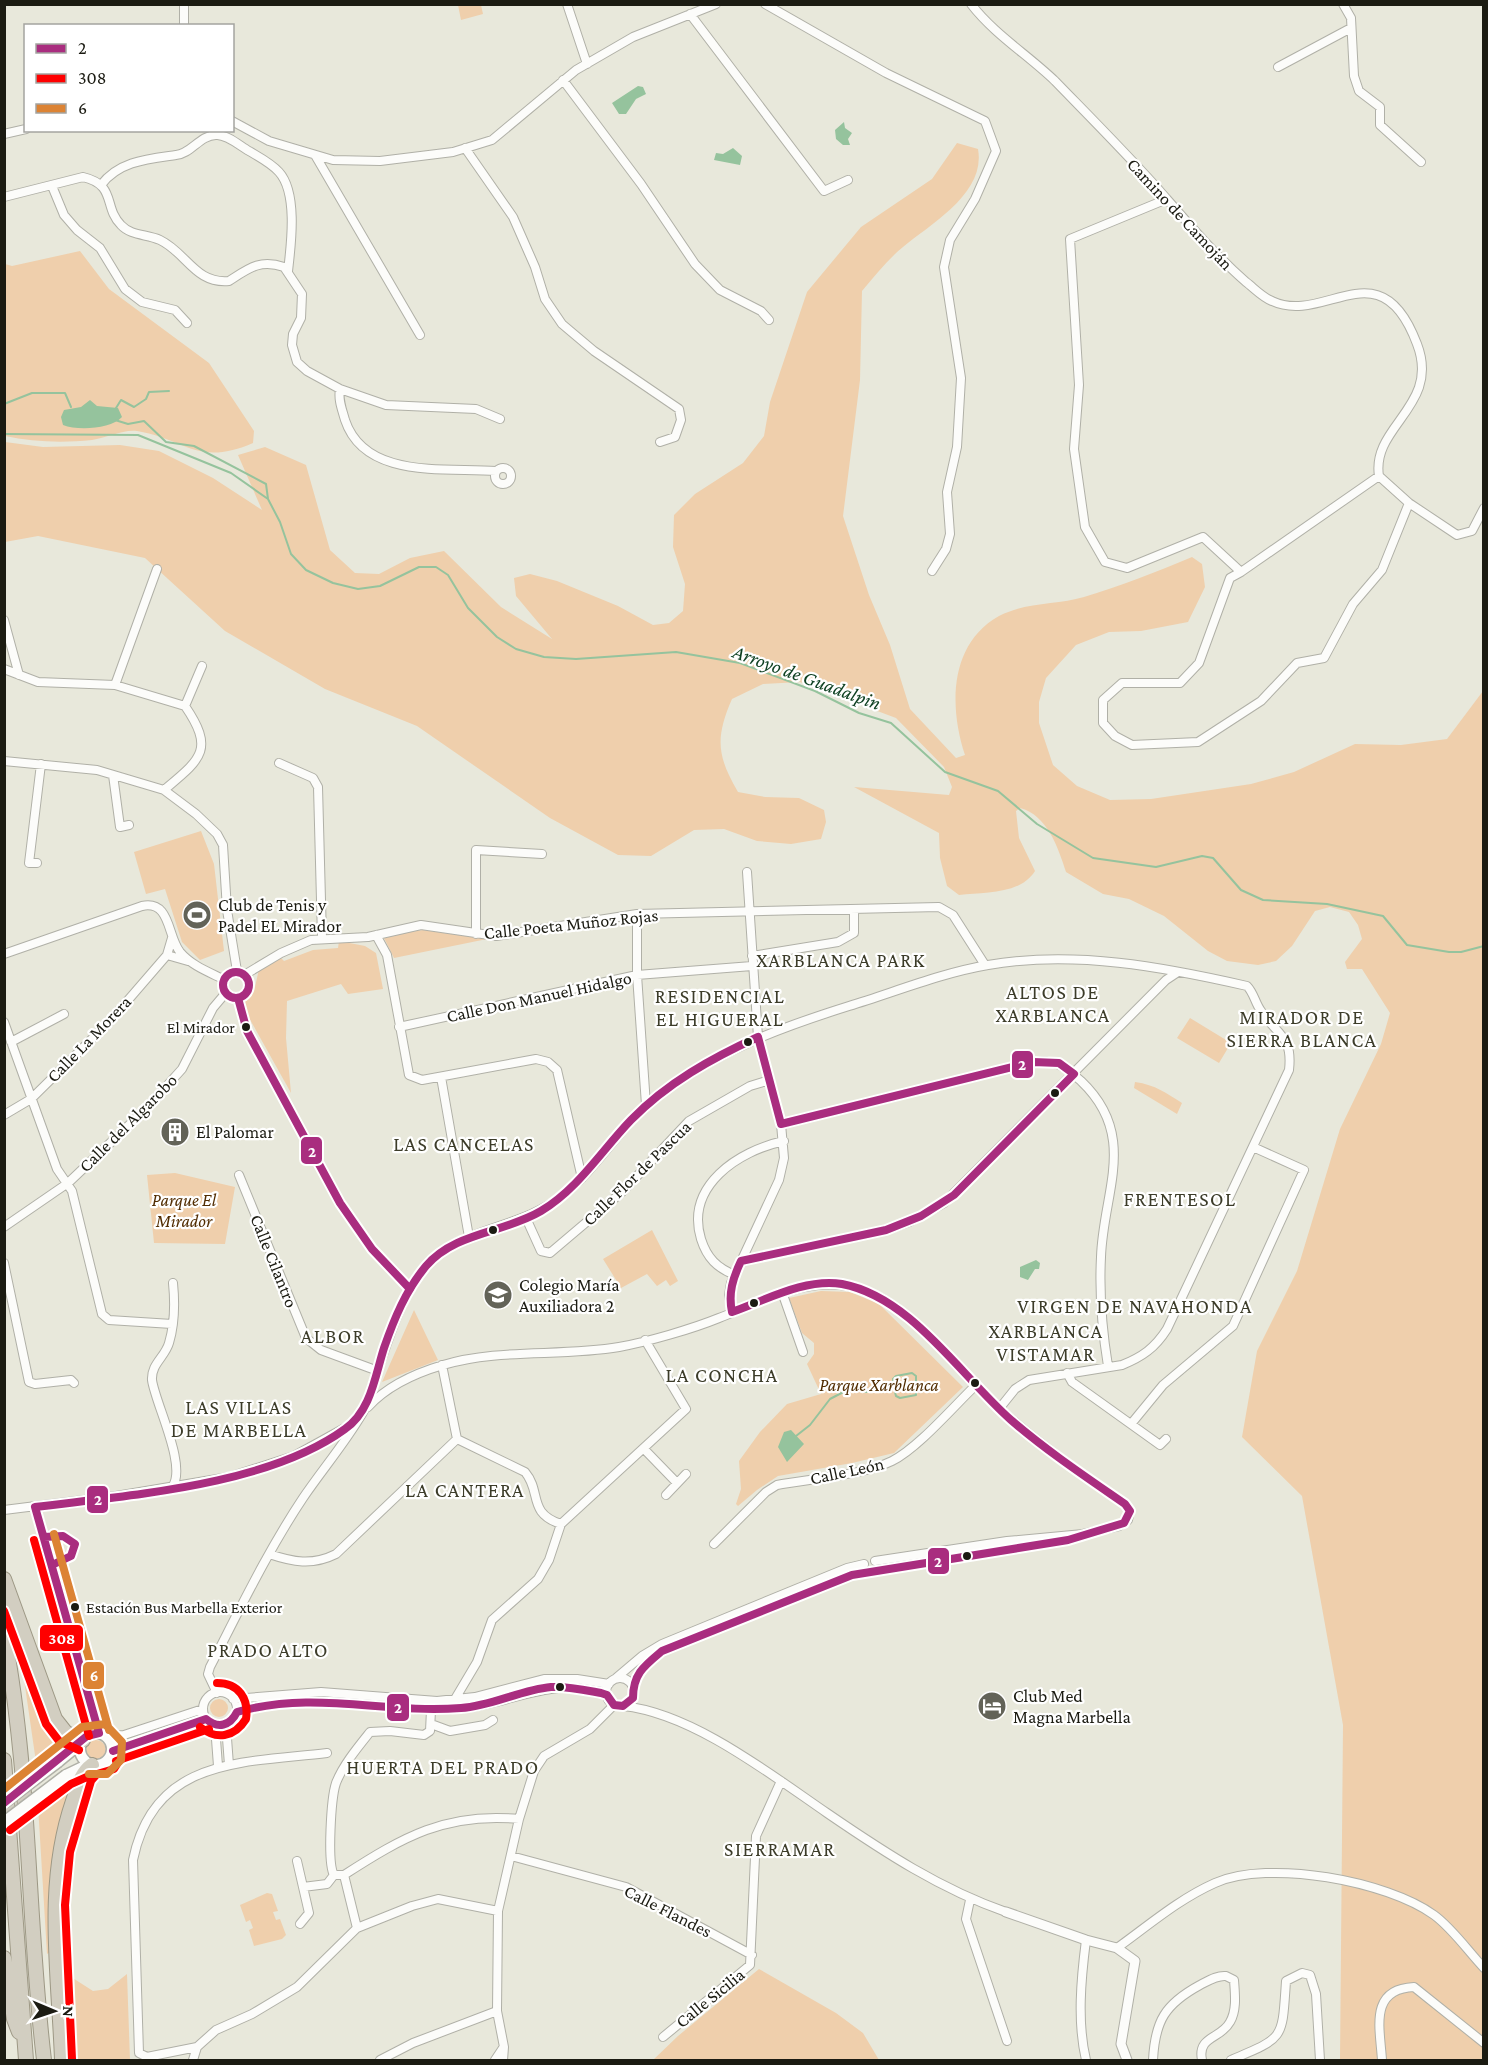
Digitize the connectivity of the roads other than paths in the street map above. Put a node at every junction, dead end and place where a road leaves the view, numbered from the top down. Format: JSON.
{"nodes":[{"id":1,"x":184,"y":4,"type":"edge"},
{"id":2,"x":567,"y":4,"type":"edge"},
{"id":3,"x":765,"y":4,"type":"edge"},
{"id":4,"x":971,"y":4,"type":"edge"},
{"id":5,"x":1343,"y":4,"type":"edge"},
{"id":6,"x":713,"y":5,"type":"edge"},
{"id":7,"x":690,"y":14,"type":"junction"},
{"id":8,"x":184,"y":24,"type":"edge"},
{"id":9,"x":1351,"y":28,"type":"junction"},
{"id":10,"x":587,"y":64,"type":"junction"},
{"id":11,"x":1278,"y":67,"type":"dead end"},
{"id":12,"x":563,"y":80,"type":"junction"},
{"id":13,"x":234,"y":122,"type":"edge"},
{"id":14,"x":24,"y":129,"type":"edge"},
{"id":15,"x":4,"y":134,"type":"edge"},
{"id":16,"x":465,"y":148,"type":"junction"},
{"id":17,"x":315,"y":155,"type":"junction"},
{"id":18,"x":1421,"y":162,"type":"dead end"},
{"id":19,"x":848,"y":180,"type":"dead end"},
{"id":20,"x":101,"y":185,"type":"junction"},
{"id":21,"x":52,"y":186,"type":"junction"},
{"id":22,"x":4,"y":197,"type":"edge"},
{"id":23,"x":1167,"y":199,"type":"junction"},
{"id":24,"x":288,"y":271,"type":"junction"},
{"id":25,"x":769,"y":320,"type":"dead end"},
{"id":26,"x":187,"y":323,"type":"dead end"},
{"id":27,"x":420,"y":335,"type":"dead end"},
{"id":28,"x":340,"y":388,"type":"junction"},
{"id":29,"x":500,"y":419,"type":"dead end"},
{"id":30,"x":660,"y":442,"type":"dead end"},
{"id":31,"x":496,"y":471,"type":"dead end"},
{"id":32,"x":1379,"y":476,"type":"junction"},
{"id":33,"x":1409,"y":503,"type":"junction"},
{"id":34,"x":1484,"y":508,"type":"edge"},
{"id":35,"x":158,"y":569,"type":"dead end"},
{"id":36,"x":933,"y":571,"type":"dead end"},
{"id":37,"x":1241,"y":572,"type":"junction"},
{"id":38,"x":4,"y":620,"type":"edge"},
{"id":39,"x":202,"y":666,"type":"dead end"},
{"id":40,"x":4,"y":669,"type":"edge"},
{"id":41,"x":19,"y":675,"type":"junction"},
{"id":42,"x":115,"y":685,"type":"junction"},
{"id":43,"x":185,"y":706,"type":"junction"},
{"id":44,"x":4,"y":760,"type":"edge"},
{"id":45,"x":279,"y":763,"type":"dead end"},
{"id":46,"x":41,"y":764,"type":"junction"},
{"id":47,"x":113,"y":775,"type":"junction"},
{"id":48,"x":164,"y":790,"type":"junction"},
{"id":49,"x":129,"y":825,"type":"dead end"},
{"id":50,"x":542,"y":854,"type":"dead end"},
{"id":51,"x":37,"y":863,"type":"dead end"},
{"id":52,"x":747,"y":872,"type":"dead end"},
{"id":53,"x":854,"y":909,"type":"junction"},
{"id":54,"x":751,"y":912,"type":"junction"},
{"id":55,"x":637,"y":914,"type":"junction"},
{"id":56,"x":476,"y":934,"type":"junction"},
{"id":57,"x":376,"y":935,"type":"junction"},
{"id":58,"x":172,"y":936,"type":"junction"},
{"id":59,"x":322,"y":938,"type":"junction"},
{"id":60,"x":4,"y":954,"type":"edge"},
{"id":61,"x":167,"y":955,"type":"junction"},
{"id":62,"x":752,"y":956,"type":"junction"},
{"id":63,"x":189,"y":961,"type":"junction"},
{"id":64,"x":985,"y":965,"type":"junction"},
{"id":65,"x":752,"y":966,"type":"junction"},
{"id":66,"x":1156,"y":967,"type":"junction"},
{"id":67,"x":1178,"y":972,"type":"junction"},
{"id":68,"x":241,"y":973,"type":"junction"},
{"id":69,"x":637,"y":975,"type":"junction"},
{"id":70,"x":225,"y":980,"type":"junction"},
{"id":71,"x":1166,"y":980,"type":"junction"},
{"id":72,"x":224,"y":995,"type":"junction"},
{"id":73,"x":238,"y":998,"type":"junction"},
{"id":74,"x":64,"y":1014,"type":"dead end"},
{"id":75,"x":4,"y":1022,"type":"edge"},
{"id":76,"x":399,"y":1028,"type":"junction"},
{"id":77,"x":758,"y":1037,"type":"junction"},
{"id":78,"x":11,"y":1042,"type":"junction"},
{"id":79,"x":1074,"y":1074,"type":"junction"},
{"id":80,"x":441,"y":1077,"type":"junction"},
{"id":81,"x":770,"y":1080,"type":"junction"},
{"id":82,"x":31,"y":1099,"type":"junction"},
{"id":83,"x":646,"y":1105,"type":"junction"},
{"id":84,"x":4,"y":1115,"type":"edge"},
{"id":85,"x":781,"y":1124,"type":"junction"},
{"id":86,"x":784,"y":1141,"type":"junction"},
{"id":87,"x":1253,"y":1147,"type":"junction"},
{"id":88,"x":239,"y":1175,"type":"dead end"},
{"id":89,"x":582,"y":1178,"type":"junction"},
{"id":90,"x":68,"y":1183,"type":"junction"},
{"id":91,"x":526,"y":1218,"type":"junction"},
{"id":92,"x":4,"y":1227,"type":"edge"},
{"id":93,"x":469,"y":1237,"type":"junction"},
{"id":94,"x":741,"y":1261,"type":"junction"},
{"id":95,"x":4,"y":1263,"type":"edge"},
{"id":96,"x":735,"y":1275,"type":"junction"},
{"id":97,"x":173,"y":1283,"type":"dead end"},
{"id":98,"x":410,"y":1289,"type":"junction"},
{"id":99,"x":782,"y":1292,"type":"junction"},
{"id":100,"x":732,"y":1312,"type":"junction"},
{"id":101,"x":172,"y":1324,"type":"junction"},
{"id":102,"x":645,"y":1340,"type":"junction"},
{"id":103,"x":802,"y":1352,"type":"dead end"},
{"id":104,"x":442,"y":1365,"type":"junction"},
{"id":105,"x":1108,"y":1366,"type":"junction"},
{"id":106,"x":378,"y":1371,"type":"junction"},
{"id":107,"x":1067,"y":1373,"type":"junction"},
{"id":108,"x":74,"y":1383,"type":"dead end"},
{"id":109,"x":975,"y":1386,"type":"junction"},
{"id":110,"x":999,"y":1409,"type":"junction"},
{"id":111,"x":363,"y":1412,"type":"junction"},
{"id":112,"x":1131,"y":1424,"type":"junction"},
{"id":113,"x":1166,"y":1438,"type":"dead end"},
{"id":114,"x":457,"y":1439,"type":"junction"},
{"id":115,"x":644,"y":1449,"type":"junction"},
{"id":116,"x":686,"y":1474,"type":"dead end"},
{"id":117,"x":677,"y":1484,"type":"junction"},
{"id":118,"x":172,"y":1486,"type":"junction"},
{"id":119,"x":666,"y":1495,"type":"dead end"},
{"id":120,"x":35,"y":1507,"type":"junction"},
{"id":121,"x":4,"y":1510,"type":"edge"},
{"id":122,"x":561,"y":1524,"type":"junction"},
{"id":123,"x":44,"y":1537,"type":"junction"},
{"id":124,"x":714,"y":1544,"type":"dead end"},
{"id":125,"x":269,"y":1554,"type":"junction"},
{"id":126,"x":52,"y":1565,"type":"junction"},
{"id":127,"x":875,"y":1566,"type":"junction"},
{"id":128,"x":865,"y":1568,"type":"junction"},
{"id":129,"x":4,"y":1579,"type":"edge"},
{"id":130,"x":4,"y":1635,"type":"edge"},
{"id":131,"x":616,"y":1678,"type":"junction"},
{"id":132,"x":609,"y":1684,"type":"junction"},
{"id":133,"x":633,"y":1684,"type":"junction"},
{"id":134,"x":217,"y":1693,"type":"junction"},
{"id":135,"x":635,"y":1693,"type":"junction"},
{"id":136,"x":607,"y":1695,"type":"junction"},
{"id":137,"x":233,"y":1699,"type":"junction"},
{"id":138,"x":455,"y":1699,"type":"junction"},
{"id":139,"x":614,"y":1705,"type":"junction"},
{"id":140,"x":623,"y":1706,"type":"junction"},
{"id":141,"x":203,"y":1709,"type":"junction"},
{"id":142,"x":430,"y":1710,"type":"junction"},
{"id":143,"x":646,"y":1710,"type":"junction"},
{"id":144,"x":237,"y":1712,"type":"junction"},
{"id":145,"x":206,"y":1719,"type":"junction"},
{"id":146,"x":493,"y":1720,"type":"dead end"},
{"id":147,"x":431,"y":1724,"type":"junction"},
{"id":148,"x":226,"y":1725,"type":"junction"},
{"id":149,"x":215,"y":1726,"type":"junction"},
{"id":150,"x":103,"y":1735,"type":"junction"},
{"id":151,"x":82,"y":1742,"type":"junction"},
{"id":152,"x":113,"y":1751,"type":"junction"},
{"id":153,"x":327,"y":1753,"type":"dead end"},
{"id":154,"x":4,"y":1760,"type":"edge"},
{"id":155,"x":91,"y":1765,"type":"junction"},
{"id":156,"x":229,"y":1765,"type":"junction"},
{"id":157,"x":218,"y":1766,"type":"junction"},
{"id":158,"x":781,"y":1781,"type":"junction"},
{"id":159,"x":4,"y":1803,"type":"edge"},
{"id":160,"x":519,"y":1819,"type":"junction"},
{"id":161,"x":4,"y":1822,"type":"edge"},
{"id":162,"x":511,"y":1856,"type":"junction"},
{"id":163,"x":297,"y":1861,"type":"dead end"},
{"id":164,"x":334,"y":1875,"type":"junction"},
{"id":165,"x":344,"y":1875,"type":"junction"},
{"id":166,"x":303,"y":1887,"type":"junction"},
{"id":167,"x":970,"y":1900,"type":"junction"},
{"id":168,"x":498,"y":1911,"type":"junction"},
{"id":169,"x":1005,"y":1912,"type":"joint"},
{"id":170,"x":300,"y":1924,"type":"dead end"},
{"id":171,"x":357,"y":1928,"type":"junction"},
{"id":172,"x":1086,"y":1940,"type":"junction"},
{"id":173,"x":1117,"y":1948,"type":"junction"},
{"id":174,"x":752,"y":1955,"type":"junction"},
{"id":175,"x":4,"y":1958,"type":"edge"},
{"id":176,"x":1484,"y":1968,"type":"edge"},
{"id":177,"x":497,"y":2012,"type":"junction"},
{"id":178,"x":663,"y":2037,"type":"dead end"},
{"id":179,"x":1007,"y":2041,"type":"dead end"},
{"id":180,"x":23,"y":2042,"type":"junction"},
{"id":181,"x":1484,"y":2043,"type":"edge"},
{"id":182,"x":198,"y":2047,"type":"junction"},
{"id":183,"x":504,"y":2047,"type":"junction"},
{"id":184,"x":26,"y":2061,"type":"edge"},
{"id":185,"x":44,"y":2061,"type":"edge"},
{"id":186,"x":62,"y":2061,"type":"edge"},
{"id":187,"x":193,"y":2061,"type":"edge"},
{"id":188,"x":380,"y":2061,"type":"edge"},
{"id":189,"x":495,"y":2061,"type":"edge"},
{"id":190,"x":503,"y":2061,"type":"edge"},
{"id":191,"x":1086,"y":2061,"type":"edge"},
{"id":192,"x":1127,"y":2061,"type":"edge"},
{"id":193,"x":1153,"y":2061,"type":"edge"},
{"id":194,"x":1202,"y":2061,"type":"edge"},
{"id":195,"x":1231,"y":2061,"type":"edge"},
{"id":196,"x":1320,"y":2061,"type":"edge"},
{"id":197,"x":1382,"y":2061,"type":"edge"}],
"edges":[{"from":1,"to":8,"type":"street"},
{"from":2,"to":10,"type":"street"},
{"from":3,"to":36,"type":"street"},
{"from":4,"to":23,"type":"street","name":"Camino de Camoján"},
{"from":5,"to":9,"type":"street"},
{"from":6,"to":7,"type":"street"},
{"from":7,"to":10,"type":"street"},
{"from":7,"to":19,"type":"street"},
{"from":9,"to":11,"type":"street"},
{"from":9,"to":18,"type":"street"},
{"from":10,"to":12,"type":"street"},
{"from":12,"to":16,"type":"street"},
{"from":12,"to":25,"type":"street"},
{"from":13,"to":17,"type":"street"},
{"from":14,"to":15,"type":"street"},
{"from":16,"to":17,"type":"street"},
{"from":16,"to":30,"type":"street"},
{"from":17,"to":27,"type":"street"},
{"from":20,"to":21,"type":"street"},
{"from":20,"to":24,"type":"street"},
{"from":20,"to":24,"type":"street"},
{"from":21,"to":22,"type":"street"},
{"from":21,"to":26,"type":"street"},
{"from":23,"to":32,"type":"street","name":"Camino de Camoján"},
{"from":23,"to":37,"type":"street"},
{"from":24,"to":28,"type":"street"},
{"from":28,"to":29,"type":"street"},
{"from":28,"to":31,"type":"street"},
{"from":32,"to":33,"type":"street"},
{"from":32,"to":37,"type":"street"},
{"from":33,"to":34,"type":"street"},
{"from":33,"to":37,"type":"street"},
{"from":35,"to":42,"type":"street"},
{"from":38,"to":41,"type":"street"},
{"from":39,"to":43,"type":"street"},
{"from":40,"to":41,"type":"street"},
{"from":41,"to":42,"type":"street"},
{"from":42,"to":43,"type":"street"},
{"from":43,"to":48,"type":"street"},
{"from":44,"to":46,"type":"street"},
{"from":45,"to":59,"type":"street"},
{"from":46,"to":47,"type":"street"},
{"from":46,"to":51,"type":"street"},
{"from":47,"to":48,"type":"street"},
{"from":47,"to":49,"type":"street"},
{"from":48,"to":68,"type":"street"},
{"from":50,"to":56,"type":"street"},
{"from":52,"to":54,"type":"street"},
{"from":53,"to":54,"type":"street","name":"Calle Poeta Muñoz Rojas"},
{"from":53,"to":62,"type":"street"},
{"from":53,"to":64,"type":"street","name":"Calle Poeta Muñoz Rojas"},
{"from":54,"to":55,"type":"street","name":"Calle Poeta Muñoz Rojas"},
{"from":54,"to":62,"type":"street"},
{"from":55,"to":56,"type":"street","name":"Calle Poeta Muñoz Rojas"},
{"from":55,"to":69,"type":"street"},
{"from":56,"to":57,"type":"street","name":"Calle Poeta Muñoz Rojas"},
{"from":57,"to":59,"type":"street","name":"Calle Poeta Muñoz Rojas"},
{"from":57,"to":76,"type":"street"},
{"from":58,"to":60,"type":"street"},
{"from":58,"to":61,"type":"street","name":"Calle La Morera"},
{"from":58,"to":63,"type":"street"},
{"from":59,"to":68,"type":"street","name":"Calle Poeta Muñoz Rojas"},
{"from":61,"to":63,"type":"street"},
{"from":61,"to":82,"type":"street","name":"Calle La Morera"},
{"from":62,"to":65,"type":"street"},
{"from":63,"to":70,"type":"street"},
{"from":64,"to":66,"type":"street"},
{"from":64,"to":77,"type":"street"},
{"from":65,"to":69,"type":"street","name":"Calle Don Manuel Hidalgo"},
{"from":65,"to":77,"type":"street"},
{"from":66,"to":67,"type":"street"},
{"from":66,"to":71,"type":"street"},
{"from":67,"to":71,"type":"street"},
{"from":67,"to":87,"type":"street"},
{"from":68,"to":70,"type":"street"},
{"from":68,"to":73,"type":"street"},
{"from":69,"to":76,"type":"street","name":"Calle Don Manuel Hidalgo"},
{"from":69,"to":83,"type":"street"},
{"from":70,"to":72,"type":"street"},
{"from":71,"to":79,"type":"street"},
{"from":72,"to":73,"type":"street"},
{"from":72,"to":90,"type":"street","name":"Calle del Algarobo"},
{"from":73,"to":98,"type":"street"},
{"from":74,"to":78,"type":"street"},
{"from":75,"to":78,"type":"street"},
{"from":76,"to":80,"type":"street"},
{"from":77,"to":81,"type":"street"},
{"from":77,"to":83,"type":"street"},
{"from":78,"to":82,"type":"street"},
{"from":79,"to":85,"type":"street"},
{"from":79,"to":94,"type":"street"},
{"from":79,"to":105,"type":"street"},
{"from":80,"to":89,"type":"street"},
{"from":80,"to":93,"type":"street"},
{"from":81,"to":85,"type":"street"},
{"from":81,"to":91,"type":"street","name":"Calle Flor de Pascua"},
{"from":82,"to":84,"type":"street","name":"Calle La Morera"},
{"from":82,"to":90,"type":"street"},
{"from":83,"to":89,"type":"street"},
{"from":85,"to":86,"type":"street"},
{"from":86,"to":94,"type":"street"},
{"from":86,"to":96,"type":"street"},
{"from":87,"to":105,"type":"street"},
{"from":87,"to":112,"type":"street"},
{"from":88,"to":106,"type":"street","name":"Calle Cilantro"},
{"from":89,"to":91,"type":"street"},
{"from":90,"to":92,"type":"street","name":"Calle del Algarobo"},
{"from":90,"to":101,"type":"street"},
{"from":91,"to":93,"type":"street"},
{"from":93,"to":98,"type":"street"},
{"from":94,"to":96,"type":"street"},
{"from":95,"to":108,"type":"street"},
{"from":96,"to":100,"type":"street"},
{"from":97,"to":101,"type":"street"},
{"from":98,"to":106,"type":"street"},
{"from":99,"to":100,"type":"street"},
{"from":99,"to":103,"type":"street"},
{"from":99,"to":109,"type":"street"},
{"from":100,"to":102,"type":"street"},
{"from":101,"to":118,"type":"street"},
{"from":102,"to":104,"type":"street"},
{"from":102,"to":115,"type":"street"},
{"from":104,"to":111,"type":"street"},
{"from":104,"to":114,"type":"street"},
{"from":105,"to":107,"type":"street"},
{"from":106,"to":111,"type":"street"},
{"from":107,"to":110,"type":"street"},
{"from":107,"to":112,"type":"street"},
{"from":109,"to":110,"type":"street"},
{"from":109,"to":124,"type":"street","name":"Calle León"},
{"from":110,"to":127,"type":"street"},
{"from":111,"to":118,"type":"street"},
{"from":111,"to":125,"type":"street"},
{"from":112,"to":113,"type":"street"},
{"from":114,"to":122,"type":"street"},
{"from":114,"to":125,"type":"street"},
{"from":115,"to":117,"type":"street"},
{"from":115,"to":122,"type":"street"},
{"from":116,"to":117,"type":"street"},
{"from":117,"to":119,"type":"street"},
{"from":118,"to":120,"type":"street"},
{"from":120,"to":121,"type":"street"},
{"from":120,"to":123,"type":"street"},
{"from":122,"to":138,"type":"street"},
{"from":123,"to":126,"type":"street"},
{"from":123,"to":126,"type":"street"},
{"from":125,"to":134,"type":"street"},
{"from":126,"to":150,"type":"street"},
{"from":127,"to":128,"type":"street"},
{"from":127,"to":128,"type":"street"},
{"from":128,"to":131,"type":"street"},
{"from":128,"to":133,"type":"street"},
{"from":129,"to":151,"type":"highway"},
{"from":130,"to":185,"type":"highway"},
{"from":131,"to":132,"type":"street"},
{"from":131,"to":133,"type":"street"},
{"from":132,"to":136,"type":"street"},
{"from":132,"to":138,"type":"street"},
{"from":133,"to":135,"type":"street"},
{"from":134,"to":137,"type":"street"},
{"from":134,"to":141,"type":"street"},
{"from":135,"to":140,"type":"street"},
{"from":135,"to":143,"type":"street"},
{"from":136,"to":139,"type":"street"},
{"from":136,"to":142,"type":"street"},
{"from":137,"to":138,"type":"street"},
{"from":137,"to":144,"type":"street"},
{"from":139,"to":140,"type":"street"},
{"from":139,"to":160,"type":"street"},
{"from":140,"to":143,"type":"street"},
{"from":141,"to":145,"type":"street"},
{"from":141,"to":150,"type":"street"},
{"from":142,"to":144,"type":"street"},
{"from":142,"to":147,"type":"street"},
{"from":143,"to":158,"type":"street"},
{"from":144,"to":148,"type":"street"},
{"from":145,"to":149,"type":"street"},
{"from":145,"to":152,"type":"street"},
{"from":146,"to":147,"type":"street"},
{"from":147,"to":164,"type":"street"},
{"from":148,"to":149,"type":"street"},
{"from":148,"to":156,"type":"street"},
{"from":149,"to":157,"type":"street"},
{"from":150,"to":151,"type":"main road"},
{"from":150,"to":152,"type":"main road"},
{"from":151,"to":155,"type":"main road"},
{"from":151,"to":159,"type":"main road","bridge":true},
{"from":152,"to":155,"type":"main road"},
{"from":153,"to":156,"type":"street"},
{"from":154,"to":180,"type":"highway"},
{"from":155,"to":161,"type":"main road","bridge":true},
{"from":155,"to":186,"type":"highway"},
{"from":156,"to":157,"type":"street"},
{"from":157,"to":182,"type":"street"},
{"from":158,"to":167,"type":"street"},
{"from":158,"to":174,"type":"street","name":"Calle Sicilia"},
{"from":160,"to":162,"type":"street"},
{"from":160,"to":165,"type":"street"},
{"from":162,"to":168,"type":"street"},
{"from":162,"to":174,"type":"street","name":"Calle Flandes"},
{"from":163,"to":166,"type":"street"},
{"from":164,"to":165,"type":"street"},
{"from":164,"to":166,"type":"street"},
{"from":165,"to":171,"type":"street"},
{"from":166,"to":170,"type":"street"},
{"from":167,"to":169,"type":"street"},
{"from":167,"to":179,"type":"street"},
{"from":168,"to":171,"type":"street"},
{"from":168,"to":177,"type":"street"},
{"from":169,"to":172,"type":"street"},
{"from":171,"to":182,"type":"street"},
{"from":172,"to":173,"type":"street"},
{"from":172,"to":191,"type":"street"},
{"from":173,"to":176,"type":"street"},
{"from":173,"to":192,"type":"street"},
{"from":174,"to":178,"type":"street","name":"Calle Sicilia"},
{"from":175,"to":180,"type":"highway"},
{"from":177,"to":183,"type":"street"},
{"from":177,"to":188,"type":"street"},
{"from":180,"to":184,"type":"highway"},
{"from":181,"to":197,"type":"street"},
{"from":182,"to":187,"type":"street"},
{"from":183,"to":189,"type":"street"},
{"from":183,"to":190,"type":"street"},
{"from":193,"to":194,"type":"street"},
{"from":195,"to":196,"type":"street"}]}
